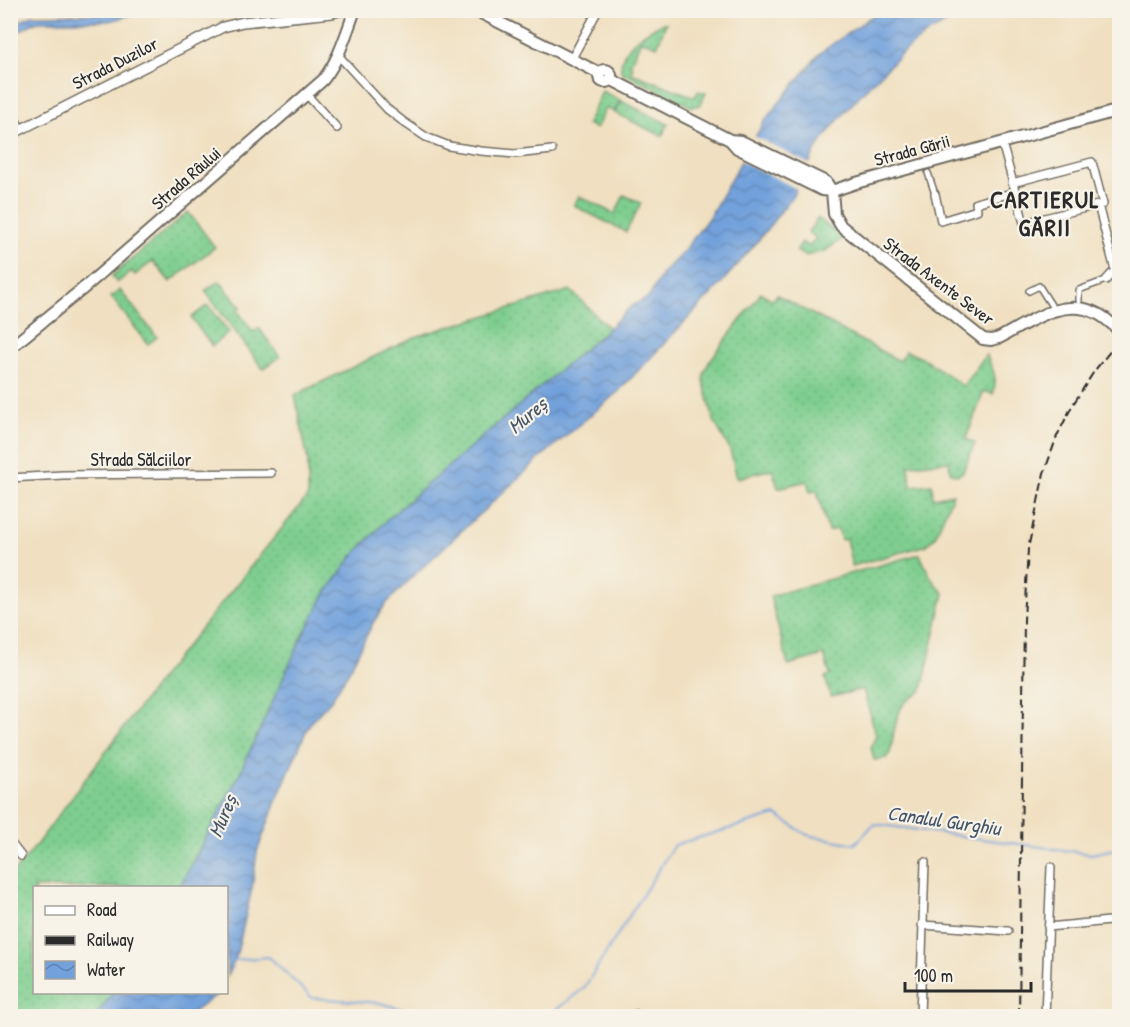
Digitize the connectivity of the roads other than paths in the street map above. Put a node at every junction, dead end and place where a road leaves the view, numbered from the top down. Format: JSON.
{"nodes":[{"id":1,"x":342,"y":10,"type":"edge"},
{"id":2,"x":355,"y":10,"type":"edge"},
{"id":3,"x":475,"y":10,"type":"edge"},
{"id":4,"x":598,"y":10,"type":"edge"},
{"id":5,"x":338,"y":55,"type":"junction"},
{"id":6,"x":572,"y":60,"type":"junction"},
{"id":7,"x":307,"y":95,"type":"junction"},
{"id":8,"x":10,"y":109,"type":"edge"},
{"id":9,"x":1119,"y":110,"type":"edge"},
{"id":10,"x":337,"y":129,"type":"dead end"},
{"id":11,"x":21,"y":130,"type":"junction"},
{"id":12,"x":10,"y":135,"type":"edge"},
{"id":13,"x":1002,"y":143,"type":"junction"},
{"id":14,"x":552,"y":150,"type":"dead end"},
{"id":15,"x":928,"y":173,"type":"dead end"},
{"id":16,"x":1012,"y":183,"type":"junction"},
{"id":17,"x":826,"y":188,"type":"junction"},
{"id":18,"x":1015,"y":192,"type":"junction"},
{"id":19,"x":935,"y":194,"type":"joint"},
{"id":20,"x":1098,"y":205,"type":"junction"},
{"id":21,"x":1117,"y":269,"type":"edge"},
{"id":22,"x":1106,"y":280,"type":"joint"},
{"id":23,"x":1029,"y":291,"type":"dead end"},
{"id":24,"x":1079,"y":301,"type":"dead end"},
{"id":25,"x":1051,"y":305,"type":"dead end"},
{"id":26,"x":1119,"y":331,"type":"edge"},
{"id":27,"x":10,"y":348,"type":"edge"},
{"id":28,"x":271,"y":472,"type":"dead end"},
{"id":29,"x":10,"y":478,"type":"edge"},
{"id":30,"x":10,"y":842,"type":"edge"},
{"id":31,"x":21,"y":856,"type":"dead end"},
{"id":32,"x":925,"y":862,"type":"dead end"},
{"id":33,"x":1051,"y":867,"type":"dead end"},
{"id":34,"x":1119,"y":920,"type":"edge"},
{"id":35,"x":922,"y":926,"type":"junction"},
{"id":36,"x":1048,"y":927,"type":"junction"},
{"id":37,"x":1008,"y":931,"type":"dead end"},
{"id":38,"x":920,"y":1017,"type":"edge"},
{"id":39,"x":1046,"y":1017,"type":"edge"}],
"edges":[{"from":1,"to":11,"type":"street","name":"Strada Duzilor"},
{"from":2,"to":5,"type":"main road","name":"Strada Râului"},
{"from":3,"to":6,"type":"main road"},
{"from":4,"to":6,"type":"street"},
{"from":5,"to":7,"type":"main road","name":"Strada Râului"},
{"from":5,"to":14,"type":"street"},
{"from":6,"to":17,"type":"main road"},
{"from":7,"to":10,"type":"street"},
{"from":7,"to":27,"type":"main road","name":"Strada Râului"},
{"from":8,"to":11,"type":"street"},
{"from":9,"to":13,"type":"main road","name":"Strada Gării"},
{"from":11,"to":12,"type":"street","name":"Strada Duzilor"},
{"from":13,"to":16,"type":"street"},
{"from":13,"to":17,"type":"main road","name":"Strada Gării"},
{"from":15,"to":19,"type":"street"},
{"from":16,"to":18,"type":"street"},
{"from":16,"to":20,"type":"street"},
{"from":17,"to":26,"type":"main road","name":"Strada Axente Sever"},
{"from":18,"to":19,"type":"street"},
{"from":18,"to":20,"type":"street"},
{"from":20,"to":21,"type":"street"},
{"from":21,"to":22,"type":"street"},
{"from":22,"to":24,"type":"street"},
{"from":23,"to":25,"type":"street"},
{"from":28,"to":29,"type":"street","name":"Strada Sălciilor"},
{"from":30,"to":31,"type":"street"},
{"from":32,"to":35,"type":"street"},
{"from":33,"to":36,"type":"street"},
{"from":34,"to":36,"type":"street"},
{"from":35,"to":37,"type":"street"},
{"from":35,"to":38,"type":"street"},
{"from":36,"to":39,"type":"street"}]}
